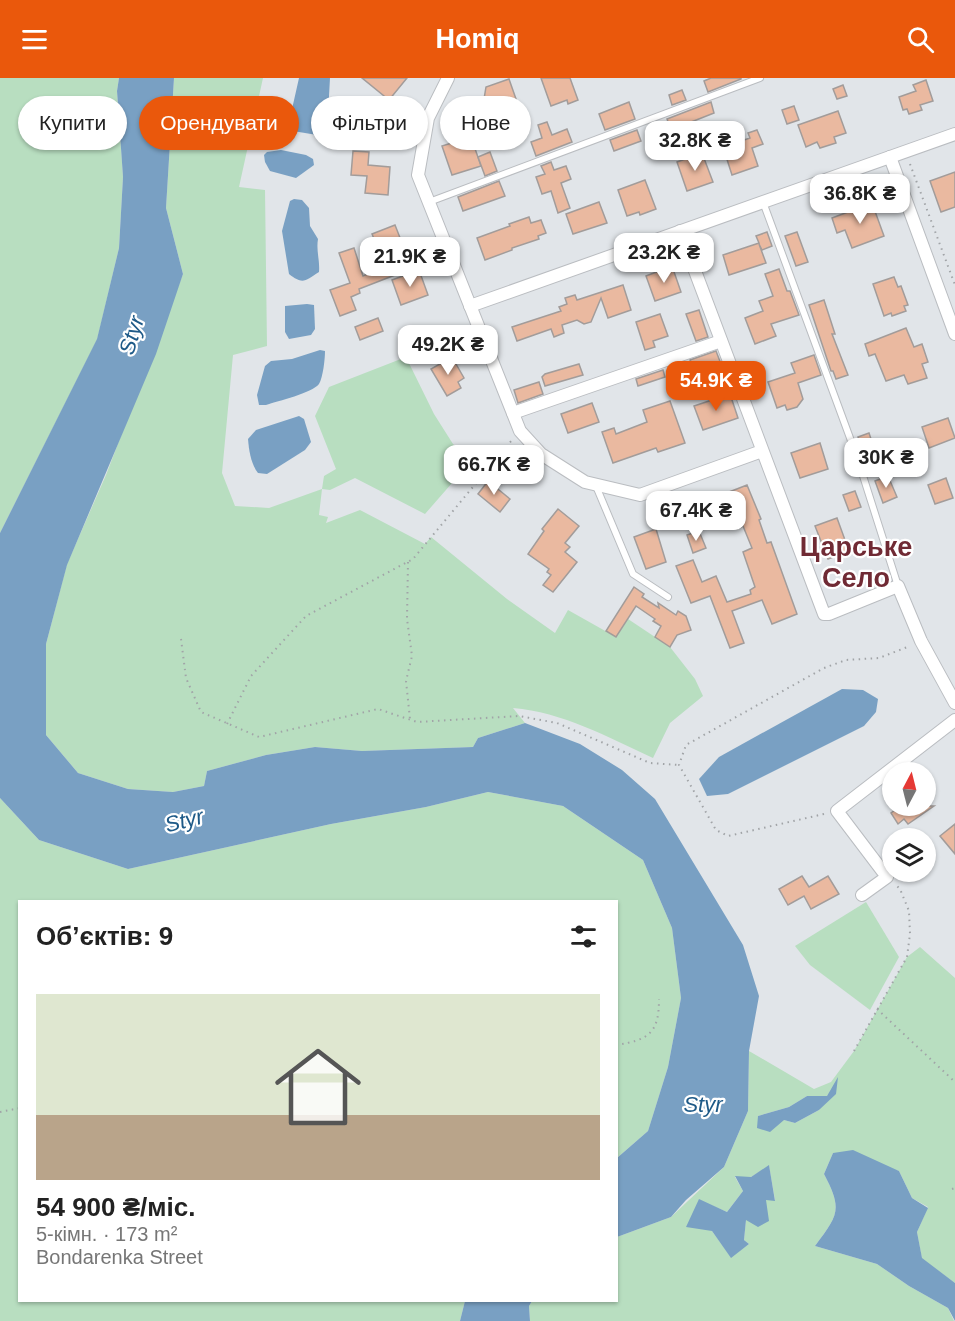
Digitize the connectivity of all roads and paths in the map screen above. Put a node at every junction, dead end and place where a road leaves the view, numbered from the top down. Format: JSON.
{"nodes":[{"id":1,"x":448,"y":78,"type":"edge"},
{"id":2,"x":760,"y":78,"type":"edge"},
{"id":3,"x":955,"y":134,"type":"edge"},
{"id":4,"x":890,"y":157,"type":"junction"},
{"id":5,"x":909,"y":162,"type":"dead end"},
{"id":6,"x":429,"y":202,"type":"junction"},
{"id":7,"x":764,"y":202,"type":"junction"},
{"id":8,"x":680,"y":231,"type":"junction"},
{"id":9,"x":955,"y":285,"type":"edge"},
{"id":10,"x":470,"y":306,"type":"junction"},
{"id":11,"x":955,"y":334,"type":"edge"},
{"id":12,"x":721,"y":341,"type":"junction"},
{"id":13,"x":513,"y":413,"type":"junction"},
{"id":14,"x":520,"y":431,"type":"junction"},
{"id":15,"x":762,"y":451,"type":"junction"},
{"id":16,"x":596,"y":485,"type":"junction"},
{"id":17,"x":408,"y":562,"type":"junction"},
{"id":18,"x":898,"y":586,"type":"junction"},
{"id":19,"x":668,"y":597,"type":"dead end"},
{"id":20,"x":181,"y":639,"type":"dead end"},
{"id":21,"x":921,"y":641,"type":"junction"},
{"id":22,"x":955,"y":703,"type":"edge"},
{"id":23,"x":410,"y":719,"type":"junction"},
{"id":24,"x":955,"y":720,"type":"edge"},
{"id":25,"x":227,"y":724,"type":"junction"},
{"id":26,"x":679,"y":765,"type":"junction"},
{"id":27,"x":837,"y":811,"type":"junction"},
{"id":28,"x":882,"y":870,"type":"edge"},
{"id":29,"x":882,"y":881,"type":"edge"},
{"id":30,"x":892,"y":882,"type":"edge"},
{"id":31,"x":862,"y":896,"type":"dead end"},
{"id":32,"x":659,"y":999,"type":"dead end"},
{"id":33,"x":877,"y":1009,"type":"junction"},
{"id":34,"x":618,"y":1045,"type":"edge"},
{"id":35,"x":854,"y":1051,"type":"dead end"},
{"id":36,"x":955,"y":1082,"type":"edge"},
{"id":37,"x":18,"y":1108,"type":"edge"},
{"id":38,"x":0,"y":1112,"type":"edge"}],
"edges":[{"from":1,"to":6,"type":"street"},
{"from":2,"to":6,"type":"lane"},
{"from":3,"to":4,"type":"street"},
{"from":4,"to":7,"type":"street"},
{"from":4,"to":11,"type":"street"},
{"from":5,"to":9,"type":"path"},
{"from":6,"to":10,"type":"street"},
{"from":7,"to":8,"type":"street"},
{"from":7,"to":18,"type":"lane"},
{"from":8,"to":10,"type":"street"},
{"from":8,"to":12,"type":"street"},
{"from":10,"to":13,"type":"street"},
{"from":12,"to":13,"type":"street"},
{"from":12,"to":15,"type":"street"},
{"from":13,"to":14,"type":"street"},
{"from":14,"to":16,"type":"street"},
{"from":14,"to":17,"type":"path"},
{"from":15,"to":16,"type":"street"},
{"from":15,"to":18,"type":"street"},
{"from":16,"to":19,"type":"lane"},
{"from":17,"to":23,"type":"path"},
{"from":17,"to":25,"type":"path"},
{"from":18,"to":21,"type":"street"},
{"from":20,"to":25,"type":"path"},
{"from":21,"to":22,"type":"street"},
{"from":21,"to":26,"type":"path"},
{"from":23,"to":25,"type":"path"},
{"from":23,"to":26,"type":"path"},
{"from":24,"to":27,"type":"street"},
{"from":26,"to":27,"type":"path"},
{"from":27,"to":28,"type":"street"},
{"from":29,"to":31,"type":"street"},
{"from":30,"to":33,"type":"path"},
{"from":32,"to":34,"type":"path"},
{"from":33,"to":35,"type":"path"},
{"from":33,"to":36,"type":"path"},
{"from":37,"to":38,"type":"path"}]}
